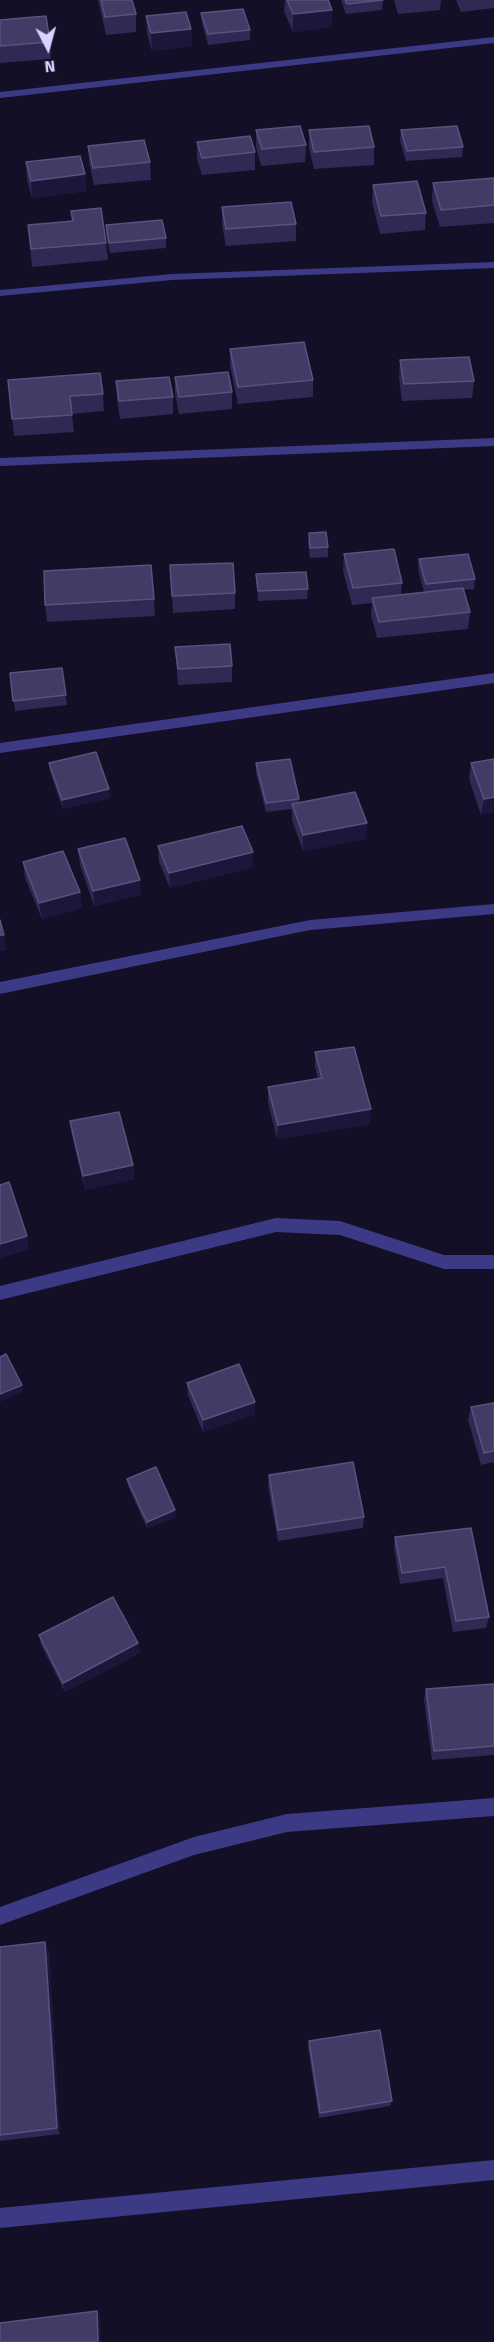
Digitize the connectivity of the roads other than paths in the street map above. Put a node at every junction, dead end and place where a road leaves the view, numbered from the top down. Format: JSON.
{"nodes":[{"id":1,"x":494,"y":40,"type":"edge"},
{"id":2,"x":0,"y":95,"type":"edge"},
{"id":3,"x":494,"y":265,"type":"edge"},
{"id":4,"x":0,"y":293,"type":"edge"},
{"id":5,"x":494,"y":442,"type":"edge"},
{"id":6,"x":0,"y":462,"type":"edge"},
{"id":7,"x":494,"y":678,"type":"edge"},
{"id":8,"x":0,"y":748,"type":"edge"},
{"id":9,"x":494,"y":909,"type":"edge"},
{"id":10,"x":0,"y":988,"type":"edge"},
{"id":11,"x":494,"y":1262,"type":"edge"},
{"id":12,"x":0,"y":1293,"type":"edge"},
{"id":13,"x":494,"y":1807,"type":"edge"},
{"id":14,"x":0,"y":1916,"type":"edge"},
{"id":15,"x":494,"y":2170,"type":"edge"},
{"id":16,"x":0,"y":2218,"type":"edge"}],
"edges":[{"from":1,"to":2,"type":"street"},
{"from":3,"to":4,"type":"street"},
{"from":5,"to":6,"type":"street"},
{"from":7,"to":8,"type":"street"},
{"from":9,"to":10,"type":"street"},
{"from":11,"to":12,"type":"street"},
{"from":13,"to":14,"type":"street"},
{"from":15,"to":16,"type":"street"}]}
